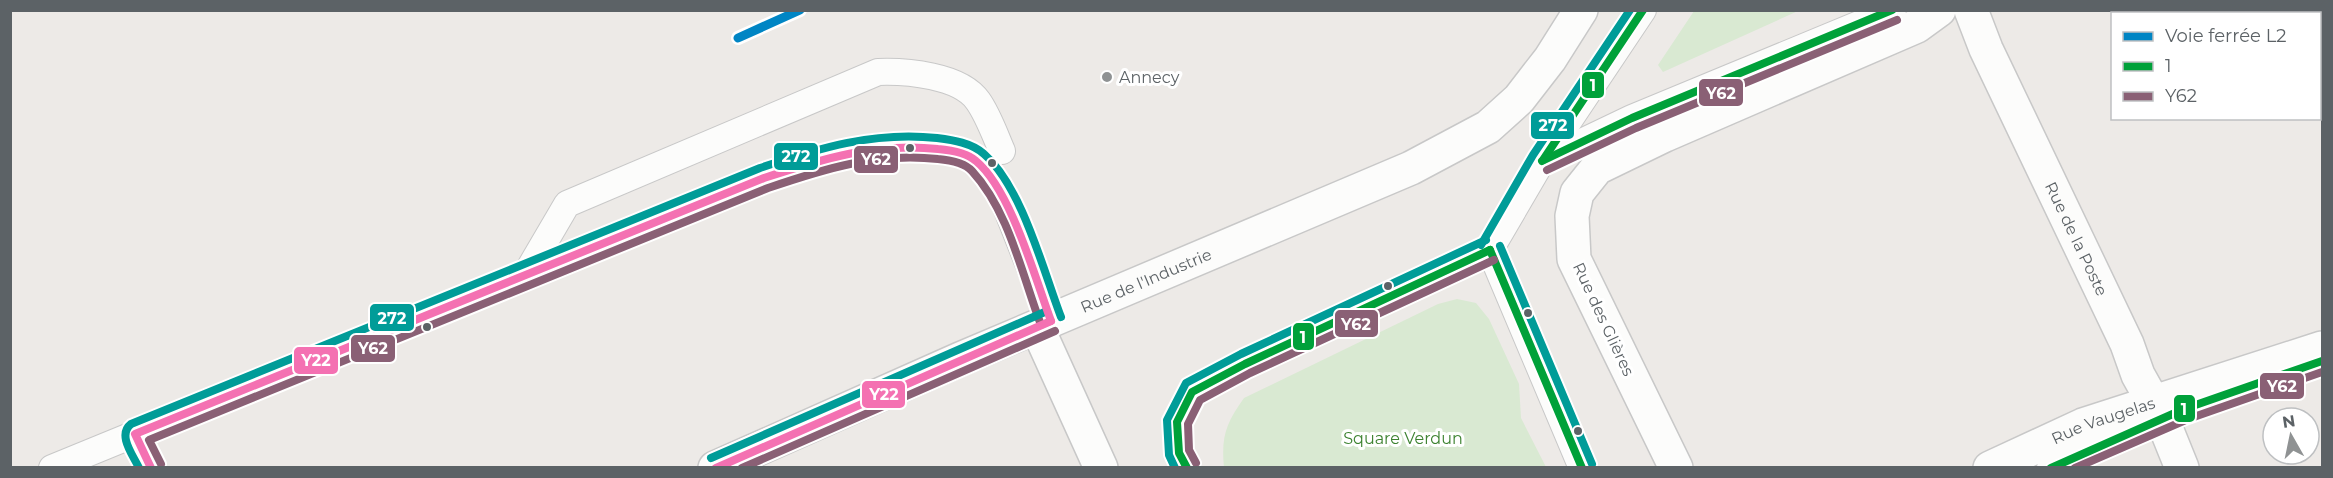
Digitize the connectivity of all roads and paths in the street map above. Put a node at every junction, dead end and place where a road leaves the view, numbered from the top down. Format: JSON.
{"nodes":[{"id":1,"x":1581,"y":10,"type":"edge"},
{"id":2,"x":1643,"y":10,"type":"edge"},
{"id":3,"x":1893,"y":10,"type":"edge"},
{"id":4,"x":1939,"y":10,"type":"edge"},
{"id":5,"x":1971,"y":10,"type":"edge"},
{"id":6,"x":1002,"y":151,"type":"dead end"},
{"id":7,"x":978,"y":161,"type":"dead end"},
{"id":8,"x":1542,"y":161,"type":"junction"},
{"id":9,"x":998,"y":187,"type":"dead end"},
{"id":10,"x":1490,"y":250,"type":"junction"},
{"id":11,"x":526,"y":274,"type":"junction"},
{"id":12,"x":1044,"y":324,"type":"junction"},
{"id":13,"x":2322,"y":348,"type":"edge"},
{"id":14,"x":2322,"y":361,"type":"edge"},
{"id":15,"x":2156,"y":409,"type":"junction"},
{"id":16,"x":135,"y":434,"type":"junction"},
{"id":17,"x":52,"y":468,"type":"edge"},
{"id":18,"x":151,"y":468,"type":"edge"},
{"id":19,"x":715,"y":468,"type":"edge"},
{"id":20,"x":1101,"y":468,"type":"edge"},
{"id":21,"x":1186,"y":468,"type":"edge"},
{"id":22,"x":1582,"y":468,"type":"edge"},
{"id":23,"x":1676,"y":468,"type":"edge"},
{"id":24,"x":1990,"y":468,"type":"edge"},
{"id":25,"x":2050,"y":468,"type":"edge"},
{"id":26,"x":2182,"y":468,"type":"edge"}],
"edges":[{"from":1,"to":12,"type":"street","name":"Rue de l'Industrie"},
{"from":2,"to":8,"type":"lane"},
{"from":3,"to":8,"type":"lane"},
{"from":4,"to":23,"type":"street","name":"Rue des Glières"},
{"from":5,"to":15,"type":"street","name":"Rue de la Poste"},
{"from":6,"to":11,"type":"lane"},
{"from":7,"to":11,"type":"lane"},
{"from":8,"to":10,"type":"lane"},
{"from":9,"to":12,"type":"lane"},
{"from":10,"to":21,"type":"lane"},
{"from":10,"to":22,"type":"lane"},
{"from":11,"to":16,"type":"lane"},
{"from":12,"to":19,"type":"street","name":"Rue de l'Industrie"},
{"from":12,"to":20,"type":"street"},
{"from":13,"to":15,"type":"street","name":"Rue Vaugelas"},
{"from":14,"to":15,"type":"lane","name":"Rue Vaugelas"},
{"from":15,"to":24,"type":"street","name":"Rue Vaugelas"},
{"from":15,"to":25,"type":"lane","name":"Rue Vaugelas"},
{"from":15,"to":26,"type":"street","name":"Rue de la Poste"},
{"from":16,"to":17,"type":"lane"},
{"from":16,"to":18,"type":"lane"}]}
